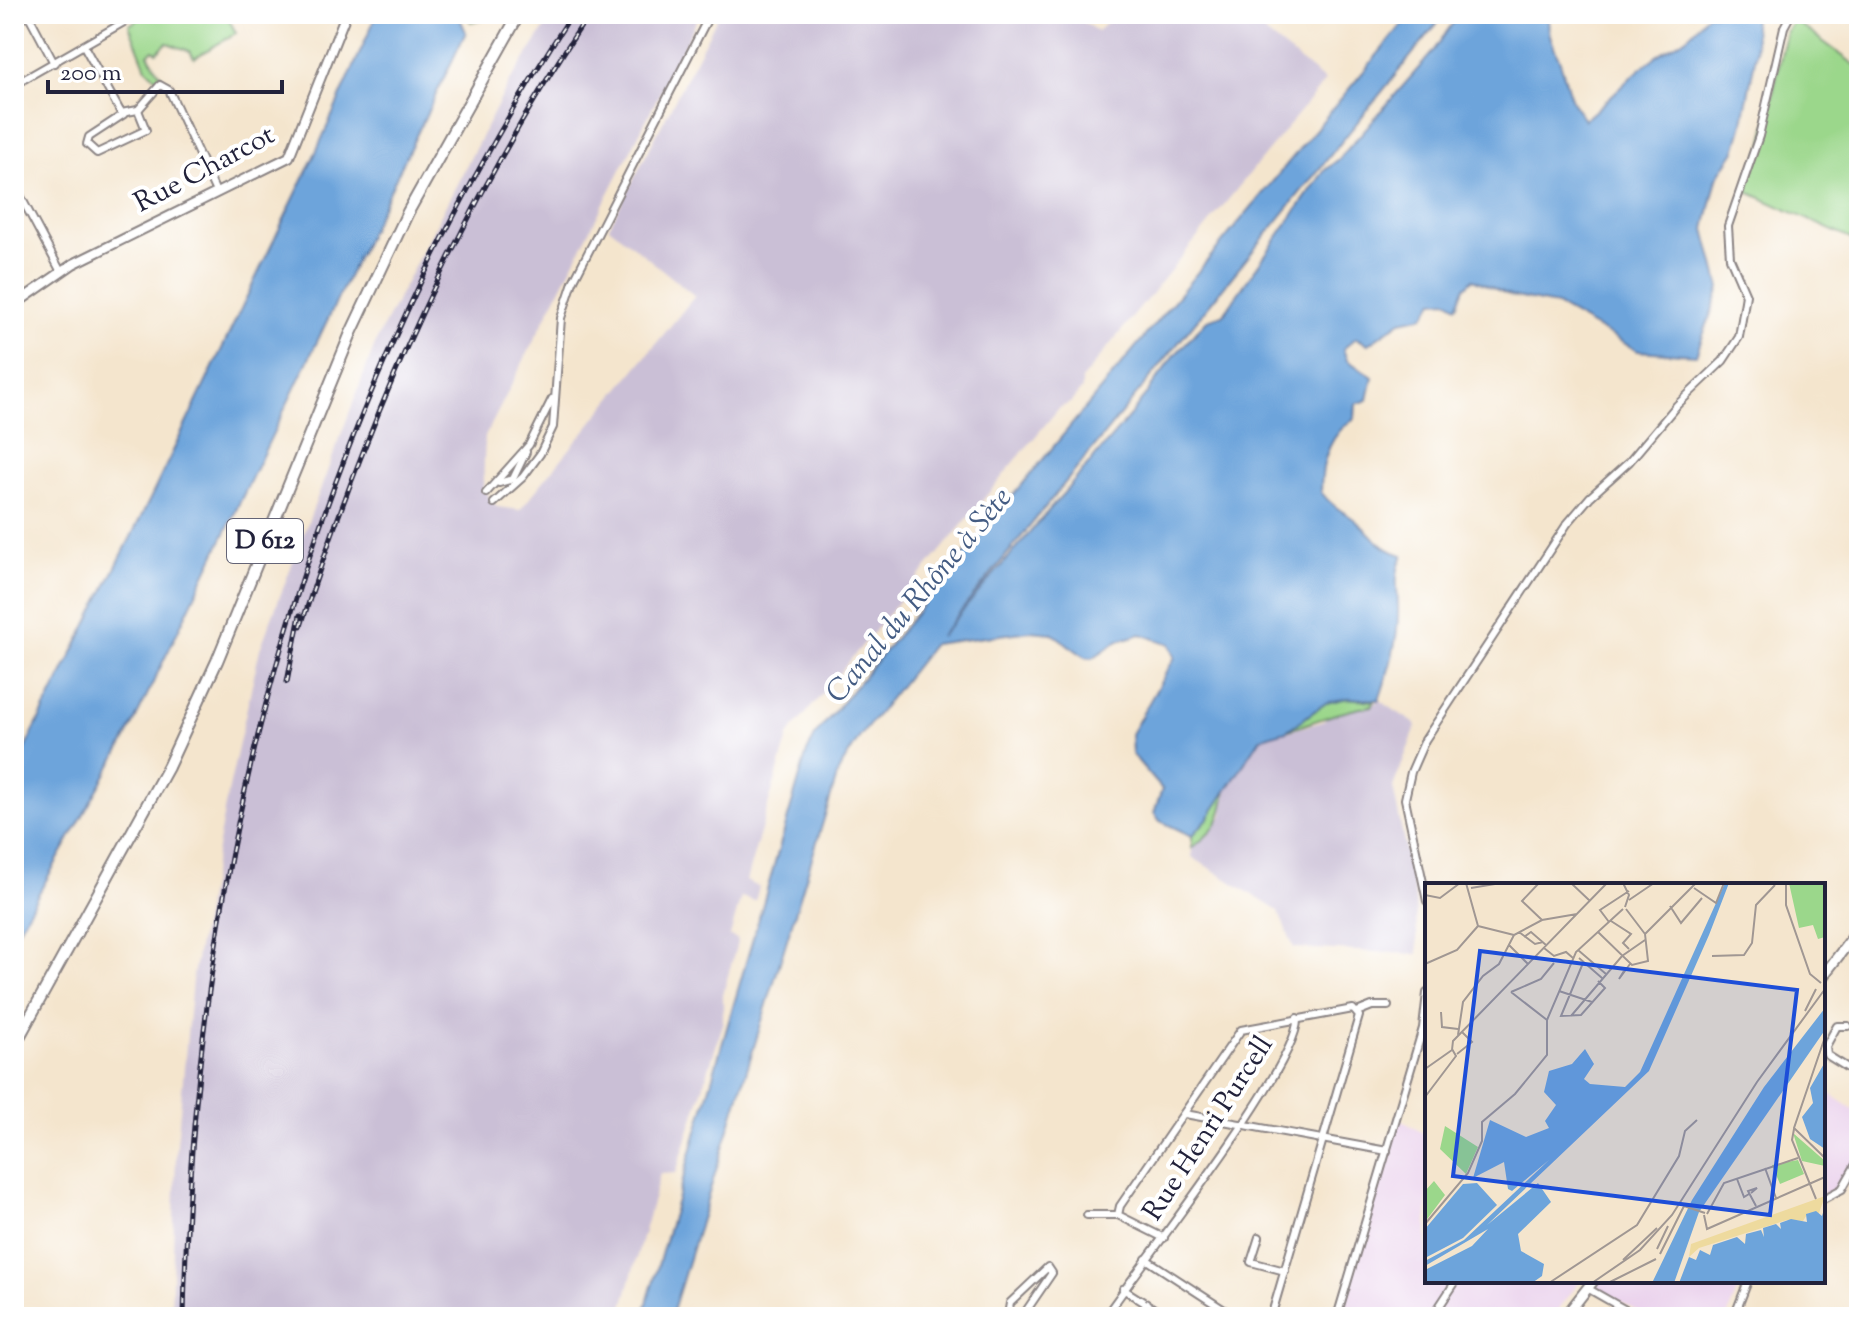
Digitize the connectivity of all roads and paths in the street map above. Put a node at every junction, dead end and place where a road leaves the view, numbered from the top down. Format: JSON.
{"nodes":[{"id":1,"x":28,"y":14,"type":"edge"},
{"id":2,"x":138,"y":14,"type":"edge"},
{"id":3,"x":346,"y":14,"type":"edge"},
{"id":4,"x":519,"y":14,"type":"edge"},
{"id":5,"x":710,"y":14,"type":"edge"},
{"id":6,"x":1791,"y":14,"type":"edge"},
{"id":7,"x":84,"y":46,"type":"junction"},
{"id":8,"x":54,"y":63,"type":"junction"},
{"id":9,"x":14,"y":85,"type":"edge"},
{"id":10,"x":138,"y":110,"type":"junction"},
{"id":11,"x":124,"y":114,"type":"junction"},
{"id":12,"x":14,"y":184,"type":"edge"},
{"id":13,"x":216,"y":192,"type":"junction"},
{"id":14,"x":61,"y":272,"type":"junction"},
{"id":15,"x":14,"y":305,"type":"edge"},
{"id":16,"x":554,"y":396,"type":"junction"},
{"id":17,"x":529,"y":445,"type":"junction"},
{"id":18,"x":514,"y":482,"type":"junction"},
{"id":19,"x":499,"y":483,"type":"junction"},
{"id":20,"x":486,"y":493,"type":"dead end"},
{"id":21,"x":494,"y":503,"type":"dead end"},
{"id":22,"x":1425,"y":892,"type":"edge"},
{"id":23,"x":1859,"y":929,"type":"edge"},
{"id":24,"x":1859,"y":936,"type":"edge"},
{"id":25,"x":1825,"y":973,"type":"edge"},
{"id":26,"x":1825,"y":980,"type":"edge"},
{"id":27,"x":1388,"y":1006,"type":"dead end"},
{"id":28,"x":1425,"y":1010,"type":"edge"},
{"id":29,"x":1357,"y":1012,"type":"junction"},
{"id":30,"x":1297,"y":1018,"type":"junction"},
{"id":31,"x":1848,"y":1026,"type":"dead end"},
{"id":32,"x":14,"y":1046,"type":"edge"},
{"id":33,"x":1859,"y":1075,"type":"edge"},
{"id":34,"x":1185,"y":1114,"type":"junction"},
{"id":35,"x":1241,"y":1126,"type":"junction"},
{"id":36,"x":1324,"y":1141,"type":"junction"},
{"id":37,"x":1387,"y":1151,"type":"junction"},
{"id":38,"x":1859,"y":1159,"type":"edge"},
{"id":39,"x":1825,"y":1198,"type":"edge"},
{"id":40,"x":1087,"y":1215,"type":"dead end"},
{"id":41,"x":1118,"y":1215,"type":"junction"},
{"id":42,"x":1259,"y":1237,"type":"dead end"},
{"id":43,"x":1164,"y":1238,"type":"junction"},
{"id":44,"x":1146,"y":1259,"type":"junction"},
{"id":45,"x":1285,"y":1271,"type":"junction"},
{"id":46,"x":1455,"y":1283,"type":"edge"},
{"id":47,"x":1747,"y":1283,"type":"edge"},
{"id":48,"x":1590,"y":1285,"type":"edge"},
{"id":49,"x":1123,"y":1289,"type":"junction"},
{"id":50,"x":1435,"y":1313,"type":"dead end"},
{"id":51,"x":1019,"y":1317,"type":"edge"},
{"id":52,"x":1105,"y":1317,"type":"edge"},
{"id":53,"x":1167,"y":1317,"type":"edge"},
{"id":54,"x":1235,"y":1317,"type":"edge"},
{"id":55,"x":1271,"y":1317,"type":"edge"},
{"id":56,"x":1337,"y":1317,"type":"edge"},
{"id":57,"x":1565,"y":1317,"type":"edge"},
{"id":58,"x":1638,"y":1317,"type":"edge"},
{"id":59,"x":1734,"y":1317,"type":"edge"}],
"edges":[{"from":1,"to":8,"type":"street"},
{"from":2,"to":7,"type":"street"},
{"from":3,"to":13,"type":"street","name":"Rue Charcot"},
{"from":4,"to":32,"type":"main road","number":"D 612"},
{"from":5,"to":16,"type":"street"},
{"from":6,"to":22,"type":"street"},
{"from":7,"to":8,"type":"street"},
{"from":7,"to":11,"type":"street"},
{"from":8,"to":9,"type":"street"},
{"from":10,"to":11,"type":"street"},
{"from":10,"to":11,"type":"street"},
{"from":10,"to":13,"type":"street"},
{"from":12,"to":14,"type":"street"},
{"from":13,"to":14,"type":"street","name":"Rue Charcot"},
{"from":14,"to":15,"type":"street","name":"Rue Charcot"},
{"from":16,"to":17,"type":"street"},
{"from":16,"to":18,"type":"street"},
{"from":17,"to":18,"type":"street"},
{"from":17,"to":19,"type":"street"},
{"from":18,"to":19,"type":"street"},
{"from":18,"to":21,"type":"street"},
{"from":19,"to":20,"type":"street"},
{"from":23,"to":25,"type":"main road"},
{"from":24,"to":26,"type":"main road"},
{"from":27,"to":29,"type":"street"},
{"from":28,"to":37,"type":"street"},
{"from":29,"to":30,"type":"street"},
{"from":29,"to":36,"type":"street"},
{"from":30,"to":34,"type":"street"},
{"from":30,"to":35,"type":"street","name":"Rue Henri Purcell"},
{"from":31,"to":33,"type":"street"},
{"from":34,"to":35,"type":"street"},
{"from":34,"to":41,"type":"street"},
{"from":35,"to":36,"type":"street"},
{"from":35,"to":43,"type":"street","name":"Rue Henri Purcell"},
{"from":36,"to":37,"type":"street"},
{"from":36,"to":45,"type":"street"},
{"from":37,"to":56,"type":"street"},
{"from":38,"to":39,"type":"street"},
{"from":40,"to":41,"type":"street"},
{"from":41,"to":43,"type":"street"},
{"from":42,"to":45,"type":"street"},
{"from":43,"to":44,"type":"street","name":"Rue Henri Purcell"},
{"from":44,"to":49,"type":"street","name":"Rue Henri Purcell"},
{"from":44,"to":54,"type":"street"},
{"from":45,"to":55,"type":"street"},
{"from":46,"to":50,"type":"street"},
{"from":47,"to":59,"type":"street"},
{"from":48,"to":57,"type":"main road"},
{"from":48,"to":58,"type":"street"},
{"from":49,"to":52,"type":"street","name":"Rue Henri Purcell"},
{"from":49,"to":53,"type":"street"},
{"from":51,"to":51,"type":"street"}]}
